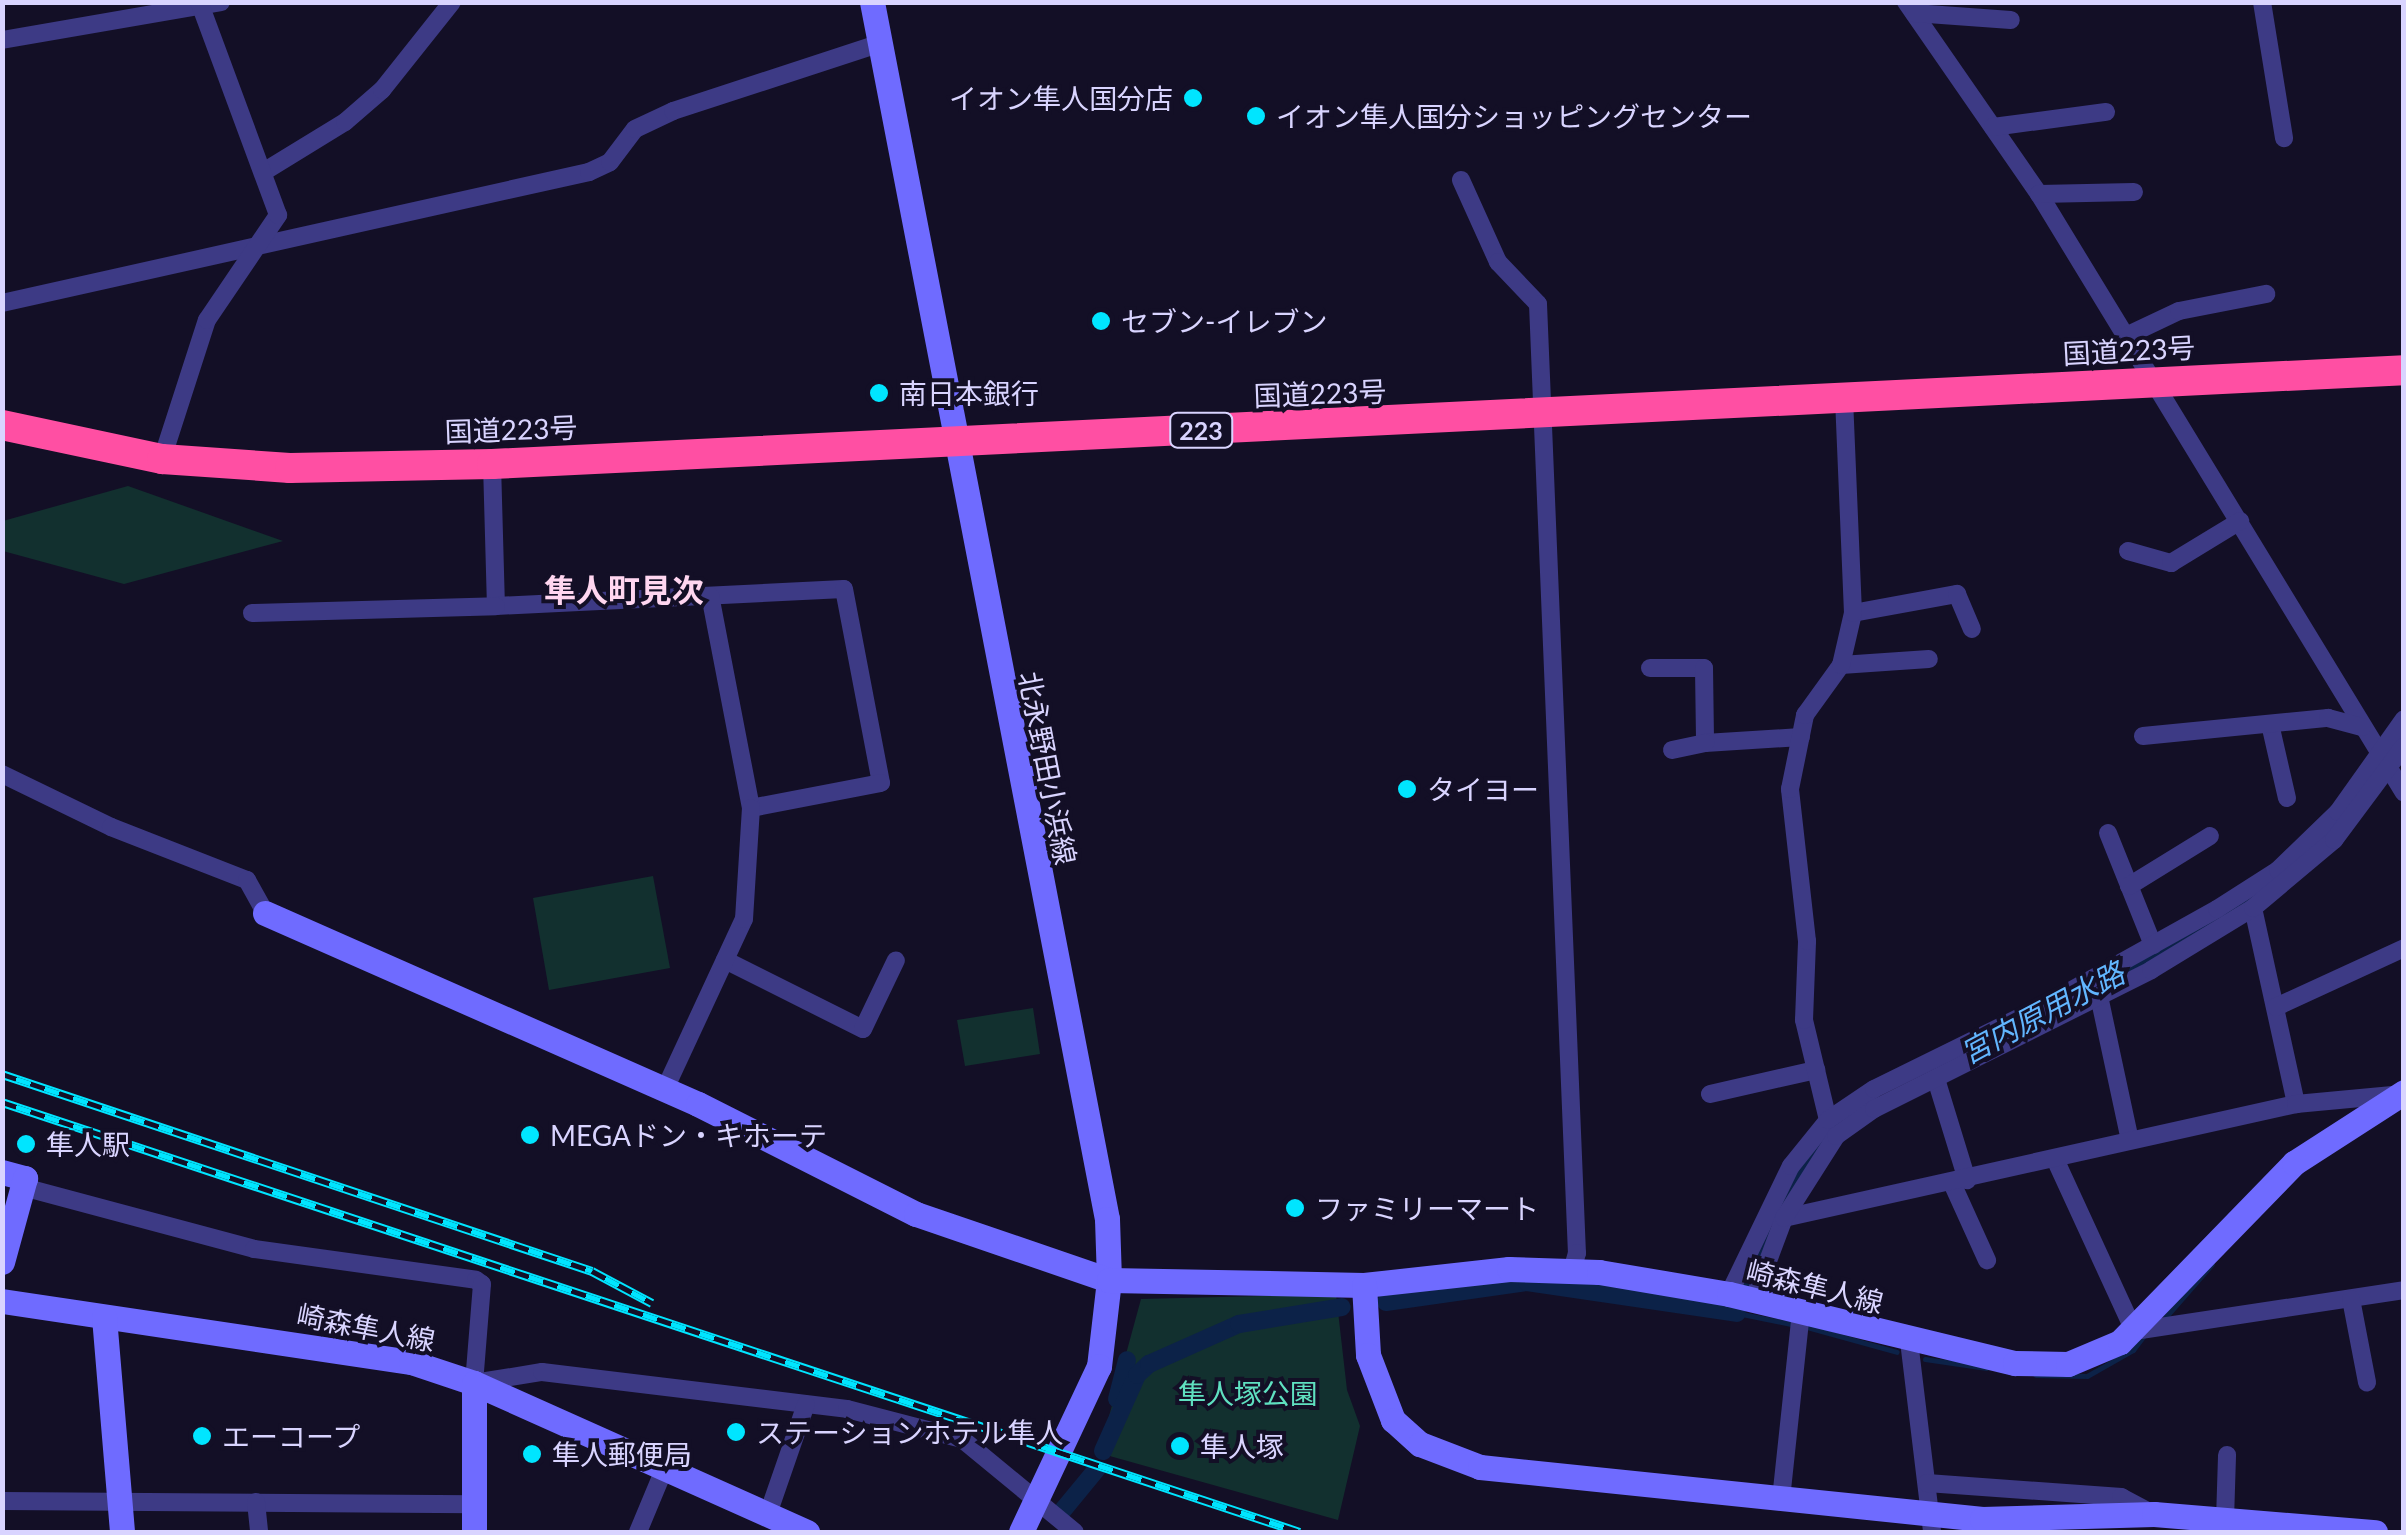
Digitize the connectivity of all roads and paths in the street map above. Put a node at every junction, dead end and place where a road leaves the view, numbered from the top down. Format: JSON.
{"nodes":[{"id":1,"x":221,"y":2,"type":"edge"},
{"id":2,"x":452,"y":2,"type":"edge"},
{"id":3,"x":872,"y":2,"type":"edge"},
{"id":4,"x":2262,"y":2,"type":"edge"},
{"id":5,"x":200,"y":4,"type":"edge"},
{"id":6,"x":1910,"y":8,"type":"edge"},
{"id":7,"x":2011,"y":20,"type":"dead end"},
{"id":8,"x":2,"y":40,"type":"edge"},
{"id":9,"x":878,"y":44,"type":"junction"},
{"id":10,"x":2106,"y":112,"type":"dead end"},
{"id":11,"x":1993,"y":127,"type":"junction"},
{"id":12,"x":2284,"y":138,"type":"dead end"},
{"id":13,"x":264,"y":171,"type":"junction"},
{"id":14,"x":1461,"y":180,"type":"dead end"},
{"id":15,"x":2134,"y":192,"type":"dead end"},
{"id":16,"x":2039,"y":194,"type":"junction"},
{"id":17,"x":261,"y":240,"type":"junction"},
{"id":18,"x":2266,"y":294,"type":"dead end"},
{"id":19,"x":2,"y":303,"type":"edge"},
{"id":20,"x":2124,"y":337,"type":"junction"},
{"id":21,"x":2404,"y":370,"type":"edge"},
{"id":22,"x":2154,"y":382,"type":"junction"},
{"id":23,"x":1844,"y":399,"type":"junction"},
{"id":24,"x":1540,"y":416,"type":"junction"},
{"id":25,"x":2,"y":426,"type":"edge"},
{"id":26,"x":952,"y":440,"type":"junction"},
{"id":27,"x":162,"y":459,"type":"junction"},
{"id":28,"x":492,"y":464,"type":"junction"},
{"id":29,"x":2240,"y":521,"type":"junction"},
{"id":30,"x":2128,"y":551,"type":"dead end"},
{"id":31,"x":710,"y":596,"type":"junction"},
{"id":32,"x":496,"y":606,"type":"junction"},
{"id":33,"x":1853,"y":612,"type":"junction"},
{"id":34,"x":252,"y":613,"type":"dead end"},
{"id":35,"x":1972,"y":628,"type":"dead end"},
{"id":36,"x":1929,"y":659,"type":"dead end"},
{"id":37,"x":1841,"y":665,"type":"junction"},
{"id":38,"x":1650,"y":668,"type":"dead end"},
{"id":39,"x":2404,"y":719,"type":"edge"},
{"id":40,"x":2270,"y":724,"type":"junction"},
{"id":41,"x":2362,"y":727,"type":"junction"},
{"id":42,"x":2143,"y":736,"type":"dead end"},
{"id":43,"x":1801,"y":737,"type":"junction"},
{"id":44,"x":1706,"y":743,"type":"junction"},
{"id":45,"x":2404,"y":746,"type":"edge"},
{"id":46,"x":1672,"y":750,"type":"dead end"},
{"id":47,"x":2384,"y":762,"type":"junction"},
{"id":48,"x":2,"y":774,"type":"edge"},
{"id":49,"x":2404,"y":793,"type":"edge"},
{"id":50,"x":2287,"y":798,"type":"dead end"},
{"id":51,"x":750,"y":808,"type":"junction"},
{"id":52,"x":2108,"y":834,"type":"dead end"},
{"id":53,"x":2210,"y":836,"type":"dead end"},
{"id":54,"x":2129,"y":886,"type":"junction"},
{"id":55,"x":2253,"y":908,"type":"junction"},
{"id":56,"x":265,"y":913,"type":"joint"},
{"id":57,"x":2153,"y":944,"type":"junction"},
{"id":58,"x":2404,"y":948,"type":"edge"},
{"id":59,"x":725,"y":960,"type":"junction"},
{"id":60,"x":896,"y":960,"type":"dead end"},
{"id":61,"x":2099,"y":996,"type":"junction"},
{"id":62,"x":2276,"y":1008,"type":"junction"},
{"id":63,"x":1816,"y":1070,"type":"junction"},
{"id":64,"x":1936,"y":1079,"type":"junction"},
{"id":65,"x":665,"y":1090,"type":"junction"},
{"id":66,"x":1710,"y":1094,"type":"dead end"},
{"id":67,"x":2398,"y":1094,"type":"edge"},
{"id":68,"x":2296,"y":1104,"type":"junction"},
{"id":69,"x":1828,"y":1120,"type":"junction"},
{"id":70,"x":2130,"y":1140,"type":"junction"},
{"id":71,"x":2055,"y":1159,"type":"junction"},
{"id":72,"x":13,"y":1180,"type":"edge"},
{"id":73,"x":1959,"y":1181,"type":"junction"},
{"id":74,"x":1784,"y":1218,"type":"junction"},
{"id":75,"x":1987,"y":1260,"type":"dead end"},
{"id":76,"x":2,"y":1262,"type":"edge"},
{"id":77,"x":1572,"y":1272,"type":"junction"},
{"id":78,"x":1109,"y":1280,"type":"junction"},
{"id":79,"x":1364,"y":1285,"type":"junction"},
{"id":80,"x":2404,"y":1290,"type":"edge"},
{"id":81,"x":1741,"y":1298,"type":"junction"},
{"id":82,"x":2351,"y":1299,"type":"junction"},
{"id":83,"x":2,"y":1301,"type":"edge"},
{"id":84,"x":1802,"y":1313,"type":"junction"},
{"id":85,"x":104,"y":1317,"type":"junction"},
{"id":86,"x":2134,"y":1331,"type":"junction"},
{"id":87,"x":1909,"y":1341,"type":"junction"},
{"id":88,"x":474,"y":1382,"type":"junction"},
{"id":89,"x":2367,"y":1382,"type":"dead end"},
{"id":90,"x":806,"y":1404,"type":"junction"},
{"id":91,"x":2227,"y":1455,"type":"dead end"},
{"id":92,"x":665,"y":1467,"type":"junction"},
{"id":93,"x":1927,"y":1483,"type":"junction"},
{"id":94,"x":1780,"y":1499,"type":"junction"},
{"id":95,"x":2,"y":1501,"type":"edge"},
{"id":96,"x":118,"y":1501,"type":"junction"},
{"id":97,"x":256,"y":1502,"type":"junction"},
{"id":98,"x":1039,"y":1502,"type":"junction"},
{"id":99,"x":474,"y":1504,"type":"junction"},
{"id":100,"x":768,"y":1514,"type":"junction"},
{"id":101,"x":2154,"y":1514,"type":"junction"},
{"id":102,"x":2225,"y":1520,"type":"junction"},
{"id":103,"x":1931,"y":1523,"type":"edge"},
{"id":104,"x":2076,"y":1525,"type":"edge"},
{"id":105,"x":122,"y":1532,"type":"edge"},
{"id":106,"x":259,"y":1532,"type":"edge"},
{"id":107,"x":474,"y":1532,"type":"edge"},
{"id":108,"x":638,"y":1532,"type":"edge"},
{"id":109,"x":807,"y":1532,"type":"edge"},
{"id":110,"x":1021,"y":1532,"type":"edge"},
{"id":111,"x":1075,"y":1532,"type":"edge"},
{"id":112,"x":2375,"y":1532,"type":"edge"}],
"edges":[{"from":1,"to":5,"type":"street"},
{"from":2,"to":13,"type":"street"},
{"from":3,"to":9,"type":"main road","name":"北永野田小浜線"},
{"from":4,"to":12,"type":"street"},
{"from":5,"to":8,"type":"street"},
{"from":5,"to":13,"type":"street"},
{"from":6,"to":7,"type":"street"},
{"from":6,"to":11,"type":"street"},
{"from":9,"to":17,"type":"street"},
{"from":9,"to":26,"type":"main road","name":"北永野田小浜線"},
{"from":10,"to":11,"type":"street"},
{"from":11,"to":16,"type":"street"},
{"from":13,"to":17,"type":"street"},
{"from":14,"to":24,"type":"street"},
{"from":15,"to":16,"type":"street"},
{"from":16,"to":20,"type":"street"},
{"from":17,"to":19,"type":"street"},
{"from":17,"to":27,"type":"street"},
{"from":18,"to":20,"type":"street"},
{"from":20,"to":22,"type":"street"},
{"from":21,"to":22,"type":"highway","name":"国道223号","number":"223"},
{"from":22,"to":23,"type":"highway","name":"国道223号","number":"223"},
{"from":22,"to":29,"type":"street"},
{"from":23,"to":24,"type":"highway","name":"国道223号","number":"223"},
{"from":23,"to":33,"type":"street"},
{"from":24,"to":26,"type":"highway","name":"国道223号","number":"223"},
{"from":24,"to":77,"type":"street"},
{"from":25,"to":27,"type":"highway","name":"国道223号","number":"223"},
{"from":26,"to":28,"type":"highway","name":"国道223号","number":"223"},
{"from":26,"to":78,"type":"main road","name":"北永野田小浜線"},
{"from":27,"to":28,"type":"highway","name":"国道223号","number":"223"},
{"from":28,"to":32,"type":"street"},
{"from":29,"to":30,"type":"street"},
{"from":29,"to":41,"type":"street"},
{"from":31,"to":32,"type":"street"},
{"from":31,"to":51,"type":"street"},
{"from":31,"to":51,"type":"street"},
{"from":32,"to":34,"type":"street"},
{"from":33,"to":35,"type":"street"},
{"from":33,"to":37,"type":"street"},
{"from":36,"to":37,"type":"street"},
{"from":37,"to":43,"type":"street"},
{"from":38,"to":44,"type":"street"},
{"from":39,"to":47,"type":"street"},
{"from":40,"to":41,"type":"street"},
{"from":40,"to":42,"type":"street"},
{"from":40,"to":50,"type":"street"},
{"from":41,"to":47,"type":"street"},
{"from":43,"to":44,"type":"street"},
{"from":43,"to":63,"type":"street"},
{"from":44,"to":46,"type":"street"},
{"from":45,"to":47,"type":"street"},
{"from":47,"to":49,"type":"street"},
{"from":47,"to":55,"type":"street"},
{"from":47,"to":57,"type":"street"},
{"from":48,"to":56,"type":"street"},
{"from":51,"to":59,"type":"street"},
{"from":52,"to":54,"type":"street"},
{"from":53,"to":54,"type":"street"},
{"from":54,"to":57,"type":"street"},
{"from":55,"to":61,"type":"street"},
{"from":55,"to":62,"type":"street"},
{"from":56,"to":65,"type":"main road","name":"崎森隼人線"},
{"from":57,"to":69,"type":"street"},
{"from":58,"to":62,"type":"street"},
{"from":59,"to":60,"type":"street"},
{"from":59,"to":65,"type":"street"},
{"from":61,"to":64,"type":"street"},
{"from":61,"to":70,"type":"street"},
{"from":62,"to":68,"type":"street"},
{"from":63,"to":66,"type":"street"},
{"from":63,"to":69,"type":"street"},
{"from":64,"to":73,"type":"street"},
{"from":64,"to":74,"type":"street"},
{"from":65,"to":78,"type":"main road","name":"崎森隼人線"},
{"from":67,"to":68,"type":"street"},
{"from":67,"to":86,"type":"main road","name":"崎森隼人線"},
{"from":68,"to":70,"type":"street"},
{"from":69,"to":81,"type":"street"},
{"from":70,"to":71,"type":"street"},
{"from":71,"to":73,"type":"street"},
{"from":71,"to":86,"type":"street"},
{"from":72,"to":76,"type":"main road"},
{"from":72,"to":88,"type":"street"},
{"from":73,"to":74,"type":"street"},
{"from":73,"to":75,"type":"street"},
{"from":74,"to":81,"type":"street"},
{"from":77,"to":79,"type":"main road","name":"崎森隼人線"},
{"from":77,"to":81,"type":"main road","name":"崎森隼人線"},
{"from":78,"to":79,"type":"main road","name":"崎森隼人線"},
{"from":78,"to":98,"type":"main road","name":"北永野田小浜線"},
{"from":79,"to":94,"type":"main road"},
{"from":80,"to":82,"type":"street"},
{"from":81,"to":84,"type":"main road","name":"崎森隼人線"},
{"from":82,"to":86,"type":"street"},
{"from":82,"to":89,"type":"street"},
{"from":83,"to":85,"type":"main road","name":"崎森隼人線"},
{"from":84,"to":87,"type":"main road","name":"崎森隼人線"},
{"from":84,"to":94,"type":"street"},
{"from":85,"to":88,"type":"main road","name":"崎森隼人線"},
{"from":85,"to":96,"type":"main road"},
{"from":86,"to":87,"type":"main road","name":"崎森隼人線"},
{"from":87,"to":93,"type":"street"},
{"from":88,"to":90,"type":"street"},
{"from":88,"to":92,"type":"main road","name":"崎森隼人線"},
{"from":88,"to":99,"type":"main road"},
{"from":90,"to":98,"type":"street"},
{"from":90,"to":100,"type":"street"},
{"from":91,"to":102,"type":"street"},
{"from":92,"to":100,"type":"main road","name":"崎森隼人線"},
{"from":92,"to":108,"type":"street"},
{"from":93,"to":101,"type":"street"},
{"from":93,"to":103,"type":"street"},
{"from":94,"to":103,"type":"main road"},
{"from":95,"to":96,"type":"street"},
{"from":96,"to":97,"type":"street"},
{"from":96,"to":105,"type":"main road"},
{"from":97,"to":99,"type":"street"},
{"from":97,"to":106,"type":"street"},
{"from":98,"to":110,"type":"main road","name":"北永野田小浜線"},
{"from":98,"to":111,"type":"street"},
{"from":99,"to":107,"type":"main road"},
{"from":100,"to":109,"type":"main road","name":"崎森隼人線"},
{"from":101,"to":102,"type":"main road"},
{"from":101,"to":104,"type":"main road"},
{"from":102,"to":112,"type":"main road"},
{"from":103,"to":104,"type":"main road"}]}
